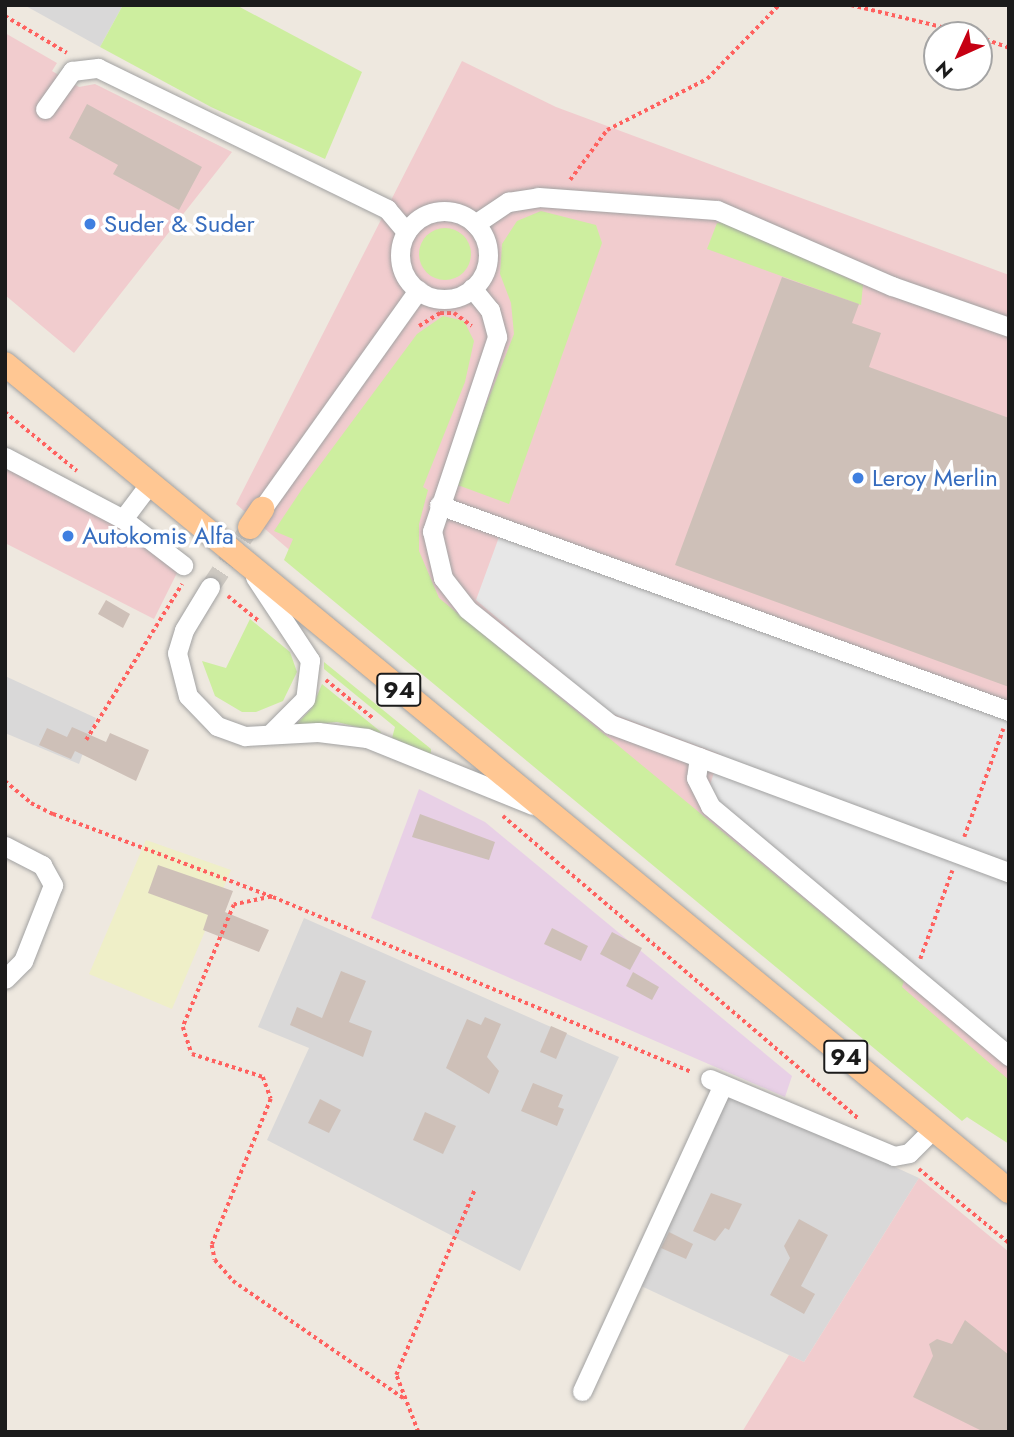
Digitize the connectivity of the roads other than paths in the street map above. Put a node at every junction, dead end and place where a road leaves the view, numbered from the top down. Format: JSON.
{"nodes":[{"id":1,"x":46,"y":109,"type":"dead end"},
{"id":2,"x":475,"y":224,"type":"junction"},
{"id":3,"x":406,"y":232,"type":"junction"},
{"id":4,"x":472,"y":288,"type":"junction"},
{"id":5,"x":418,"y":290,"type":"junction"},
{"id":6,"x":1009,"y":327,"type":"edge"},
{"id":7,"x":5,"y":364,"type":"edge"},
{"id":8,"x":5,"y":457,"type":"edge"},
{"id":9,"x":150,"y":483,"type":"junction"},
{"id":10,"x":439,"y":505,"type":"junction"},
{"id":11,"x":256,"y":518,"type":"tunnel mouth"},
{"id":12,"x":123,"y":519,"type":"junction"},
{"id":13,"x":183,"y":565,"type":"road end"},
{"id":14,"x":251,"y":570,"type":"junction"},
{"id":15,"x":214,"y":587,"type":"tunnel mouth"},
{"id":16,"x":1009,"y":711,"type":"edge"},
{"id":17,"x":270,"y":734,"type":"junction"},
{"id":18,"x":699,"y":757,"type":"junction"},
{"id":19,"x":547,"y":811,"type":"junction"},
{"id":20,"x":5,"y":846,"type":"edge"},
{"id":21,"x":1009,"y":872,"type":"edge"},
{"id":22,"x":5,"y":979,"type":"edge"},
{"id":23,"x":1009,"y":1056,"type":"edge"},
{"id":24,"x":933,"y":1129,"type":"junction"},
{"id":25,"x":1009,"y":1191,"type":"edge"},
{"id":26,"x":582,"y":1391,"type":"dead end"}],
"edges":[{"from":1,"to":3,"type":"street"},
{"from":2,"to":3,"type":"street"},
{"from":2,"to":4,"type":"street"},
{"from":2,"to":6,"type":"street"},
{"from":3,"to":5,"type":"street"},
{"from":4,"to":5,"type":"street"},
{"from":4,"to":10,"type":"street"},
{"from":5,"to":11,"type":"street"},
{"from":7,"to":9,"type":"main road","number":"94"},
{"from":8,"to":12,"type":"street"},
{"from":9,"to":12,"type":"street"},
{"from":9,"to":14,"type":"main road","number":"94"},
{"from":10,"to":16,"type":"street"},
{"from":10,"to":18,"type":"street"},
{"from":12,"to":13,"type":"street"},
{"from":14,"to":17,"type":"street"},
{"from":14,"to":19,"type":"main road","number":"94"},
{"from":15,"to":17,"type":"street"},
{"from":17,"to":19,"type":"street"},
{"from":18,"to":21,"type":"street"},
{"from":18,"to":23,"type":"street"},
{"from":19,"to":24,"type":"main road","number":"94"},
{"from":20,"to":22,"type":"street"},
{"from":24,"to":25,"type":"main road","number":"94"},
{"from":24,"to":26,"type":"street"}]}
